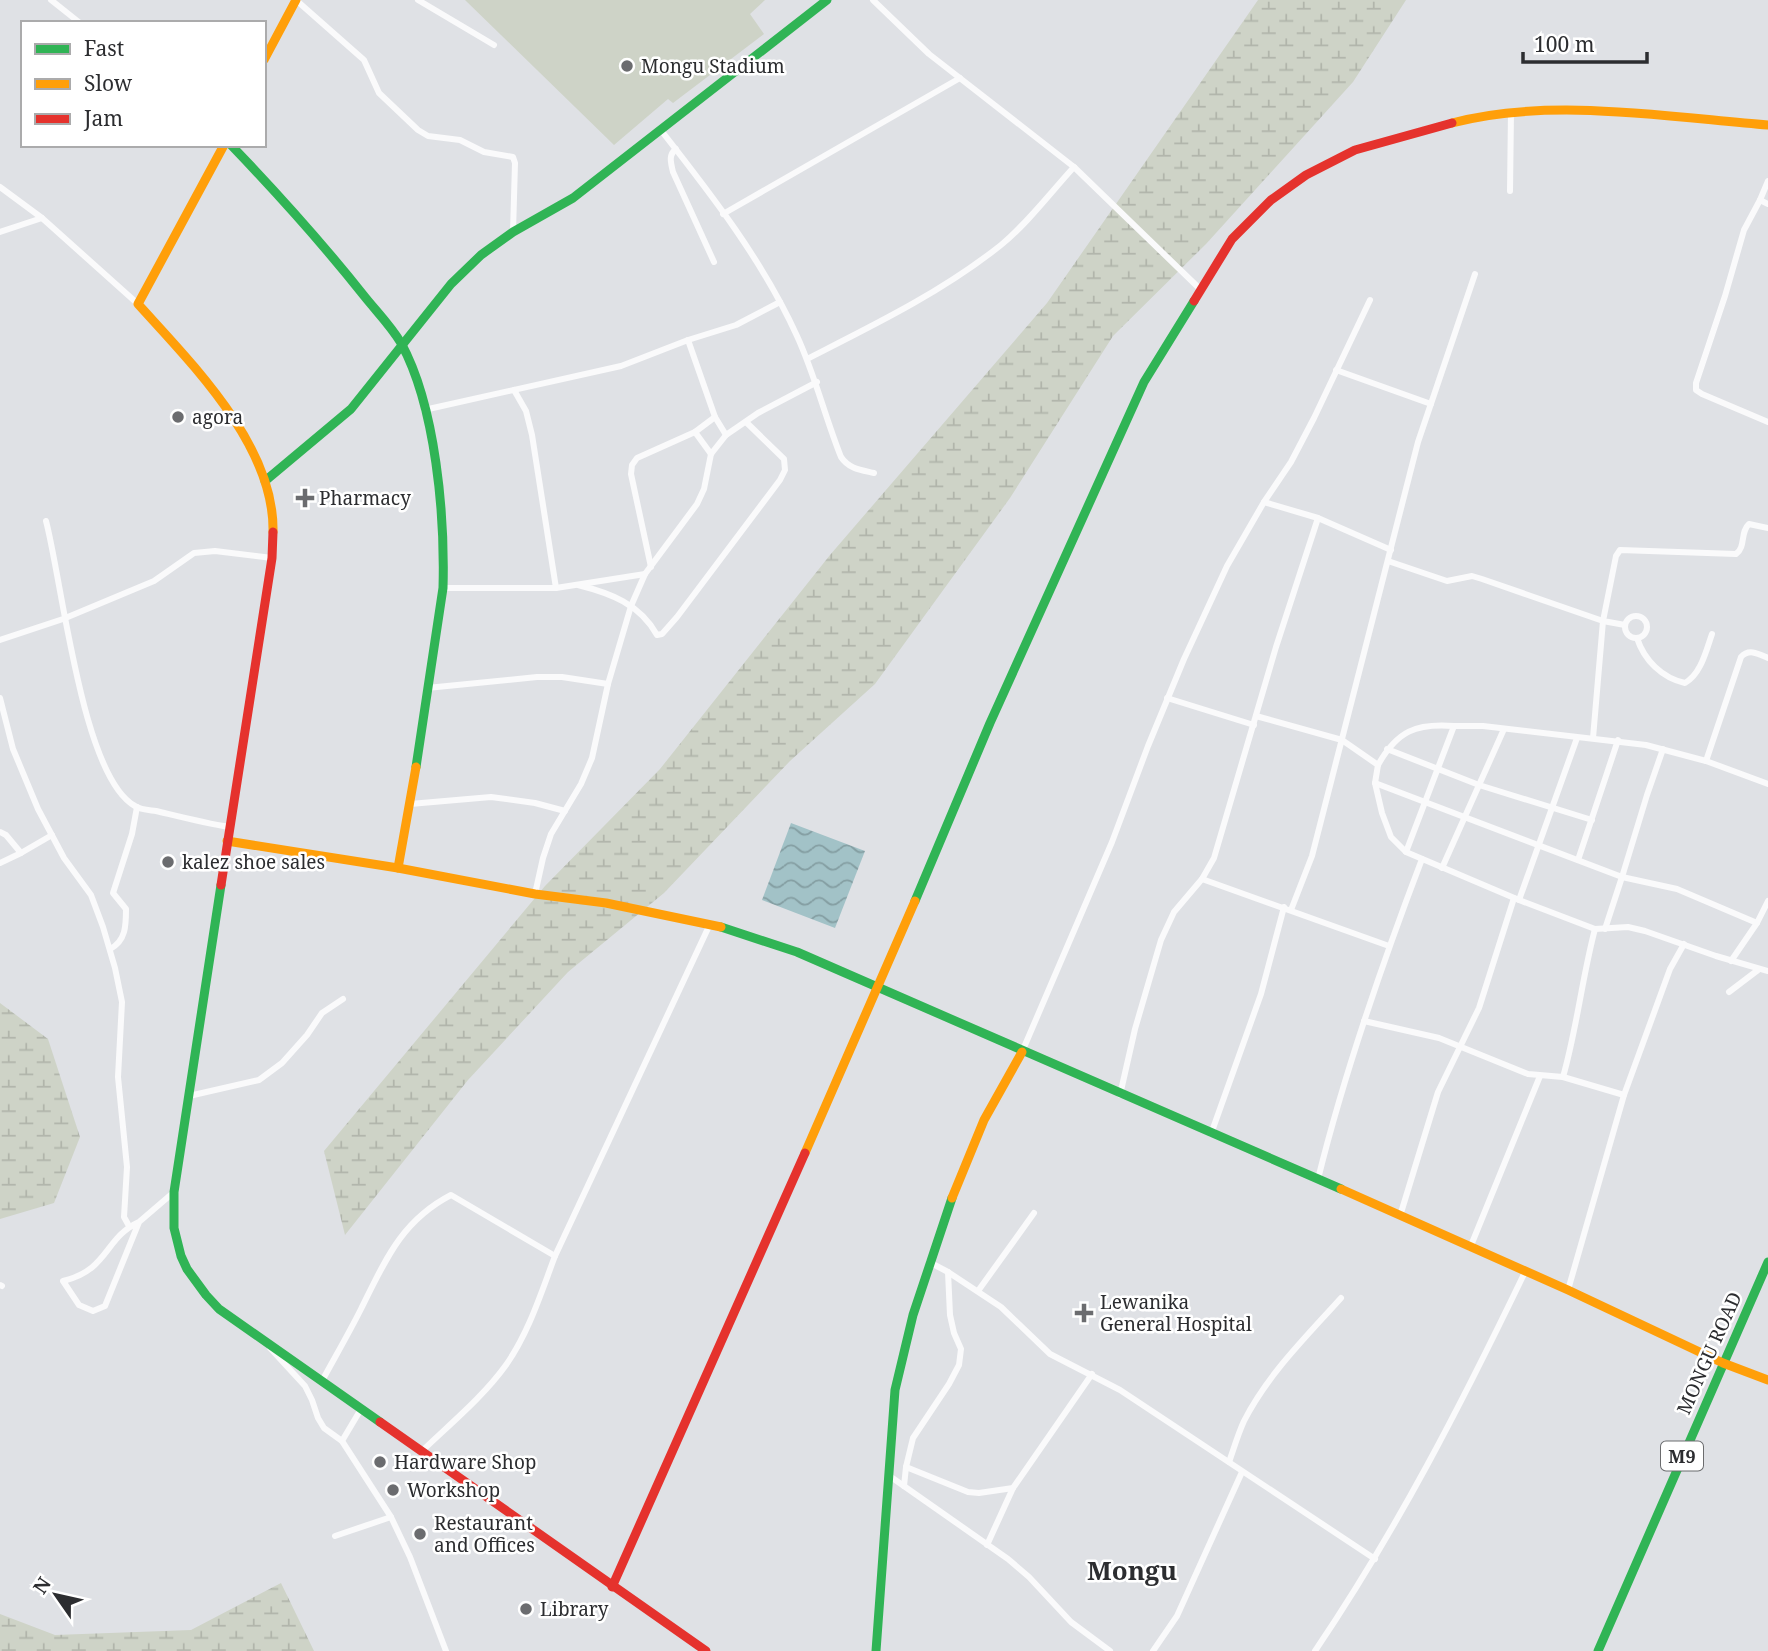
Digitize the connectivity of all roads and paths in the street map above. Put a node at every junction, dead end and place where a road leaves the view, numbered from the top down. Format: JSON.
{"nodes":[{"id":1,"x":51,"y":0,"type":"edge"},
{"id":2,"x":296,"y":0,"type":"edge"},
{"id":3,"x":418,"y":0,"type":"edge"},
{"id":4,"x":827,"y":0,"type":"edge"},
{"id":5,"x":873,"y":0,"type":"edge"},
{"id":6,"x":77,"y":21,"type":"edge"},
{"id":7,"x":494,"y":45,"type":"dead end"},
{"id":8,"x":266,"y":56,"type":"edge"},
{"id":9,"x":960,"y":78,"type":"junction"},
{"id":10,"x":1511,"y":112,"type":"junction"},
{"id":11,"x":1768,"y":125,"type":"edge"},
{"id":12,"x":660,"y":129,"type":"junction"},
{"id":13,"x":223,"y":147,"type":"edge"},
{"id":14,"x":233,"y":147,"type":"edge"},
{"id":15,"x":676,"y":149,"type":"junction"},
{"id":16,"x":1074,"y":167,"type":"junction"},
{"id":17,"x":1768,"y":181,"type":"edge"},
{"id":18,"x":0,"y":187,"type":"edge"},
{"id":19,"x":1510,"y":191,"type":"dead end"},
{"id":20,"x":1760,"y":200,"type":"junction"},
{"id":21,"x":1768,"y":204,"type":"edge"},
{"id":22,"x":723,"y":214,"type":"junction"},
{"id":23,"x":42,"y":218,"type":"junction"},
{"id":24,"x":0,"y":232,"type":"edge"},
{"id":25,"x":513,"y":232,"type":"junction"},
{"id":26,"x":714,"y":262,"type":"dead end"},
{"id":27,"x":1475,"y":274,"type":"dead end"},
{"id":28,"x":1200,"y":289,"type":"junction"},
{"id":29,"x":1370,"y":300,"type":"dead end"},
{"id":30,"x":780,"y":302,"type":"junction"},
{"id":31,"x":138,"y":304,"type":"junction"},
{"id":32,"x":688,"y":340,"type":"junction"},
{"id":33,"x":403,"y":346,"type":"junction"},
{"id":34,"x":807,"y":359,"type":"junction"},
{"id":35,"x":1336,"y":370,"type":"junction"},
{"id":36,"x":817,"y":383,"type":"junction"},
{"id":37,"x":514,"y":390,"type":"junction"},
{"id":38,"x":1431,"y":404,"type":"junction"},
{"id":39,"x":424,"y":410,"type":"junction"},
{"id":40,"x":715,"y":417,"type":"junction"},
{"id":41,"x":746,"y":422,"type":"junction"},
{"id":42,"x":1768,"y":422,"type":"edge"},
{"id":43,"x":695,"y":432,"type":"junction"},
{"id":44,"x":726,"y":435,"type":"junction"},
{"id":45,"x":711,"y":454,"type":"junction"},
{"id":46,"x":874,"y":473,"type":"dead end"},
{"id":47,"x":265,"y":481,"type":"junction"},
{"id":48,"x":1264,"y":502,"type":"junction"},
{"id":49,"x":1318,"y":518,"type":"junction"},
{"id":50,"x":46,"y":521,"type":"dead end"},
{"id":51,"x":1768,"y":528,"type":"edge"},
{"id":52,"x":1391,"y":550,"type":"junction"},
{"id":53,"x":272,"y":558,"type":"junction"},
{"id":54,"x":1388,"y":561,"type":"junction"},
{"id":55,"x":651,"y":567,"type":"junction"},
{"id":56,"x":645,"y":574,"type":"junction"},
{"id":57,"x":578,"y":586,"type":"junction"},
{"id":58,"x":556,"y":588,"type":"junction"},
{"id":59,"x":443,"y":589,"type":"junction"},
{"id":60,"x":631,"y":606,"type":"junction"},
{"id":61,"x":63,"y":619,"type":"junction"},
{"id":62,"x":1603,"y":621,"type":"junction"},
{"id":63,"x":1625,"y":625,"type":"junction"},
{"id":64,"x":1712,"y":634,"type":"dead end"},
{"id":65,"x":1637,"y":638,"type":"junction"},
{"id":66,"x":0,"y":640,"type":"edge"},
{"id":67,"x":1768,"y":658,"type":"edge"},
{"id":68,"x":608,"y":684,"type":"junction"},
{"id":69,"x":426,"y":688,"type":"junction"},
{"id":70,"x":0,"y":698,"type":"edge"},
{"id":71,"x":1167,"y":698,"type":"junction"},
{"id":72,"x":1256,"y":716,"type":"junction"},
{"id":73,"x":1254,"y":725,"type":"junction"},
{"id":74,"x":1454,"y":726,"type":"junction"},
{"id":75,"x":1504,"y":729,"type":"junction"},
{"id":76,"x":1577,"y":738,"type":"junction"},
{"id":77,"x":1593,"y":738,"type":"junction"},
{"id":78,"x":1342,"y":740,"type":"junction"},
{"id":79,"x":1618,"y":740,"type":"junction"},
{"id":80,"x":1387,"y":749,"type":"junction"},
{"id":81,"x":1663,"y":750,"type":"junction"},
{"id":82,"x":1706,"y":761,"type":"junction"},
{"id":83,"x":1378,"y":765,"type":"junction"},
{"id":84,"x":1437,"y":768,"type":"junction"},
{"id":85,"x":1375,"y":783,"type":"junction"},
{"id":86,"x":1768,"y":784,"type":"edge"},
{"id":87,"x":1479,"y":785,"type":"junction"},
{"id":88,"x":1424,"y":803,"type":"junction"},
{"id":89,"x":410,"y":804,"type":"junction"},
{"id":90,"x":1552,"y":806,"type":"junction"},
{"id":91,"x":137,"y":807,"type":"junction"},
{"id":92,"x":565,"y":811,"type":"junction"},
{"id":93,"x":1464,"y":818,"type":"junction"},
{"id":94,"x":1592,"y":820,"type":"junction"},
{"id":95,"x":229,"y":827,"type":"junction"},
{"id":96,"x":0,"y":832,"type":"edge"},
{"id":97,"x":52,"y":835,"type":"junction"},
{"id":98,"x":227,"y":841,"type":"junction"},
{"id":99,"x":1538,"y":846,"type":"junction"},
{"id":100,"x":1406,"y":852,"type":"junction"},
{"id":101,"x":21,"y":853,"type":"junction"},
{"id":102,"x":1422,"y":859,"type":"junction"},
{"id":103,"x":1578,"y":860,"type":"junction"},
{"id":104,"x":0,"y":863,"type":"edge"},
{"id":105,"x":398,"y":868,"type":"junction"},
{"id":106,"x":1442,"y":868,"type":"junction"},
{"id":107,"x":1622,"y":877,"type":"junction"},
{"id":108,"x":1202,"y":879,"type":"junction"},
{"id":109,"x":536,"y":894,"type":"junction"},
{"id":110,"x":1516,"y":899,"type":"junction"},
{"id":111,"x":1768,"y":901,"type":"edge"},
{"id":112,"x":1288,"y":908,"type":"junction"},
{"id":113,"x":1758,"y":923,"type":"junction"},
{"id":114,"x":710,"y":924,"type":"junction"},
{"id":115,"x":1595,"y":929,"type":"junction"},
{"id":116,"x":1605,"y":929,"type":"junction"},
{"id":117,"x":1684,"y":944,"type":"junction"},
{"id":118,"x":1389,"y":946,"type":"junction"},
{"id":119,"x":110,"y":949,"type":"junction"},
{"id":120,"x":1731,"y":961,"type":"junction"},
{"id":121,"x":1758,"y":970,"type":"junction"},
{"id":122,"x":1768,"y":971,"type":"edge"},
{"id":123,"x":878,"y":989,"type":"junction"},
{"id":124,"x":1729,"y":992,"type":"dead end"},
{"id":125,"x":343,"y":999,"type":"dead end"},
{"id":126,"x":1364,"y":1021,"type":"junction"},
{"id":127,"x":1459,"y":1047,"type":"junction"},
{"id":128,"x":1022,"y":1052,"type":"junction"},
{"id":129,"x":1540,"y":1076,"type":"junction"},
{"id":130,"x":1563,"y":1077,"type":"junction"},
{"id":131,"x":1120,"y":1095,"type":"junction"},
{"id":132,"x":1624,"y":1095,"type":"junction"},
{"id":133,"x":189,"y":1096,"type":"junction"},
{"id":134,"x":1212,"y":1134,"type":"junction"},
{"id":135,"x":1318,"y":1179,"type":"junction"},
{"id":136,"x":174,"y":1192,"type":"junction"},
{"id":137,"x":1034,"y":1213,"type":"dead end"},
{"id":138,"x":1400,"y":1216,"type":"junction"},
{"id":139,"x":139,"y":1222,"type":"junction"},
{"id":140,"x":129,"y":1226,"type":"junction"},
{"id":141,"x":1470,"y":1248,"type":"junction"},
{"id":142,"x":555,"y":1255,"type":"junction"},
{"id":143,"x":929,"y":1262,"type":"junction"},
{"id":144,"x":1768,"y":1262,"type":"edge"},
{"id":145,"x":948,"y":1272,"type":"junction"},
{"id":146,"x":1525,"y":1272,"type":"junction"},
{"id":147,"x":1568,"y":1290,"type":"junction"},
{"id":148,"x":978,"y":1291,"type":"junction"},
{"id":149,"x":1341,"y":1298,"type":"dead end"},
{"id":150,"x":264,"y":1342,"type":"junction"},
{"id":151,"x":1723,"y":1363,"type":"junction"},
{"id":152,"x":1092,"y":1374,"type":"junction"},
{"id":153,"x":1768,"y":1380,"type":"edge"},
{"id":154,"x":322,"y":1381,"type":"junction"},
{"id":155,"x":361,"y":1409,"type":"junction"},
{"id":156,"x":342,"y":1441,"type":"junction"},
{"id":157,"x":422,"y":1451,"type":"junction"},
{"id":158,"x":1230,"y":1462,"type":"junction"},
{"id":159,"x":906,"y":1467,"type":"junction"},
{"id":160,"x":1242,"y":1472,"type":"junction"},
{"id":161,"x":891,"y":1477,"type":"junction"},
{"id":162,"x":904,"y":1486,"type":"junction"},
{"id":163,"x":1013,"y":1488,"type":"junction"},
{"id":164,"x":391,"y":1517,"type":"junction"},
{"id":165,"x":335,"y":1536,"type":"dead end"},
{"id":166,"x":987,"y":1545,"type":"junction"},
{"id":167,"x":1375,"y":1559,"type":"junction"},
{"id":168,"x":612,"y":1587,"type":"junction"},
{"id":169,"x":1154,"y":1649,"type":"edge"},
{"id":170,"x":446,"y":1651,"type":"edge"},
{"id":171,"x":706,"y":1651,"type":"edge"},
{"id":172,"x":876,"y":1651,"type":"edge"},
{"id":173,"x":1110,"y":1651,"type":"edge"},
{"id":174,"x":1143,"y":1651,"type":"edge"},
{"id":175,"x":1315,"y":1651,"type":"edge"},
{"id":176,"x":1598,"y":1651,"type":"edge"}],
"edges":[{"from":1,"to":6,"type":"street"},
{"from":2,"to":8,"type":"street"},
{"from":2,"to":25,"type":"street"},
{"from":3,"to":7,"type":"street"},
{"from":4,"to":12,"type":"street"},
{"from":5,"to":9,"type":"street"},
{"from":9,"to":16,"type":"street"},
{"from":9,"to":22,"type":"street"},
{"from":10,"to":11,"type":"street"},
{"from":10,"to":19,"type":"street"},
{"from":10,"to":28,"type":"street"},
{"from":12,"to":15,"type":"street"},
{"from":12,"to":25,"type":"street"},
{"from":13,"to":31,"type":"street"},
{"from":14,"to":33,"type":"street"},
{"from":15,"to":22,"type":"street"},
{"from":15,"to":26,"type":"street"},
{"from":16,"to":28,"type":"street"},
{"from":16,"to":34,"type":"street"},
{"from":17,"to":20,"type":"street"},
{"from":18,"to":23,"type":"street"},
{"from":20,"to":21,"type":"street"},
{"from":20,"to":42,"type":"street"},
{"from":22,"to":30,"type":"street"},
{"from":23,"to":24,"type":"street"},
{"from":23,"to":31,"type":"street"},
{"from":25,"to":33,"type":"street"},
{"from":27,"to":38,"type":"street"},
{"from":28,"to":123,"type":"street"},
{"from":29,"to":35,"type":"street"},
{"from":30,"to":32,"type":"street"},
{"from":30,"to":34,"type":"street"},
{"from":31,"to":47,"type":"street"},
{"from":32,"to":37,"type":"street"},
{"from":32,"to":40,"type":"street"},
{"from":33,"to":39,"type":"street"},
{"from":33,"to":47,"type":"street"},
{"from":34,"to":36,"type":"street"},
{"from":35,"to":38,"type":"street"},
{"from":35,"to":48,"type":"street"},
{"from":36,"to":41,"type":"street"},
{"from":36,"to":46,"type":"street"},
{"from":37,"to":39,"type":"street"},
{"from":37,"to":58,"type":"street"},
{"from":38,"to":52,"type":"street"},
{"from":39,"to":59,"type":"street"},
{"from":40,"to":43,"type":"street"},
{"from":40,"to":44,"type":"street"},
{"from":41,"to":44,"type":"street"},
{"from":41,"to":60,"type":"street"},
{"from":43,"to":45,"type":"street"},
{"from":43,"to":55,"type":"street"},
{"from":44,"to":45,"type":"street"},
{"from":45,"to":55,"type":"street"},
{"from":47,"to":53,"type":"street"},
{"from":48,"to":49,"type":"street"},
{"from":48,"to":71,"type":"street"},
{"from":49,"to":52,"type":"street"},
{"from":49,"to":72,"type":"street"},
{"from":50,"to":61,"type":"street"},
{"from":51,"to":62,"type":"street"},
{"from":52,"to":54,"type":"street"},
{"from":53,"to":61,"type":"street"},
{"from":53,"to":95,"type":"street"},
{"from":54,"to":62,"type":"street"},
{"from":54,"to":78,"type":"street"},
{"from":55,"to":56,"type":"street"},
{"from":56,"to":57,"type":"street"},
{"from":56,"to":60,"type":"street"},
{"from":57,"to":58,"type":"street"},
{"from":57,"to":60,"type":"street"},
{"from":58,"to":59,"type":"street"},
{"from":59,"to":69,"type":"street"},
{"from":60,"to":68,"type":"street"},
{"from":61,"to":66,"type":"street"},
{"from":61,"to":91,"type":"street"},
{"from":62,"to":63,"type":"street"},
{"from":62,"to":77,"type":"street"},
{"from":63,"to":65,"type":"street"},
{"from":63,"to":65,"type":"street"},
{"from":64,"to":65,"type":"street"},
{"from":67,"to":82,"type":"street"},
{"from":68,"to":69,"type":"street"},
{"from":68,"to":92,"type":"street"},
{"from":69,"to":89,"type":"street"},
{"from":70,"to":97,"type":"street"},
{"from":71,"to":73,"type":"street"},
{"from":71,"to":128,"type":"street"},
{"from":72,"to":73,"type":"street"},
{"from":72,"to":78,"type":"street"},
{"from":73,"to":108,"type":"street"},
{"from":74,"to":75,"type":"street"},
{"from":74,"to":80,"type":"street"},
{"from":74,"to":84,"type":"street"},
{"from":75,"to":76,"type":"street"},
{"from":75,"to":87,"type":"street"},
{"from":76,"to":77,"type":"street"},
{"from":76,"to":90,"type":"street"},
{"from":77,"to":79,"type":"street"},
{"from":78,"to":83,"type":"street"},
{"from":78,"to":112,"type":"street"},
{"from":79,"to":81,"type":"street"},
{"from":79,"to":94,"type":"street"},
{"from":80,"to":83,"type":"street"},
{"from":80,"to":84,"type":"street"},
{"from":81,"to":82,"type":"street"},
{"from":81,"to":107,"type":"street"},
{"from":82,"to":86,"type":"street"},
{"from":83,"to":85,"type":"street"},
{"from":84,"to":87,"type":"street"},
{"from":84,"to":88,"type":"street"},
{"from":85,"to":88,"type":"street"},
{"from":85,"to":100,"type":"street"},
{"from":87,"to":90,"type":"street"},
{"from":87,"to":93,"type":"street"},
{"from":88,"to":93,"type":"street"},
{"from":88,"to":100,"type":"street"},
{"from":89,"to":92,"type":"street"},
{"from":89,"to":105,"type":"street"},
{"from":90,"to":94,"type":"street"},
{"from":90,"to":99,"type":"street"},
{"from":91,"to":95,"type":"street"},
{"from":91,"to":119,"type":"street"},
{"from":92,"to":109,"type":"street"},
{"from":93,"to":99,"type":"street"},
{"from":93,"to":106,"type":"street"},
{"from":94,"to":103,"type":"street"},
{"from":95,"to":98,"type":"street"},
{"from":96,"to":101,"type":"street"},
{"from":97,"to":101,"type":"street"},
{"from":97,"to":119,"type":"street"},
{"from":98,"to":105,"type":"street"},
{"from":98,"to":133,"type":"street"},
{"from":99,"to":103,"type":"street"},
{"from":99,"to":110,"type":"street"},
{"from":100,"to":102,"type":"street"},
{"from":101,"to":104,"type":"street"},
{"from":102,"to":106,"type":"street"},
{"from":102,"to":118,"type":"street"},
{"from":103,"to":107,"type":"street"},
{"from":105,"to":109,"type":"street"},
{"from":106,"to":110,"type":"street"},
{"from":107,"to":113,"type":"street"},
{"from":107,"to":116,"type":"street"},
{"from":108,"to":112,"type":"street"},
{"from":108,"to":131,"type":"street"},
{"from":109,"to":114,"type":"street"},
{"from":110,"to":115,"type":"street"},
{"from":110,"to":127,"type":"street"},
{"from":111,"to":113,"type":"street"},
{"from":112,"to":118,"type":"street"},
{"from":112,"to":134,"type":"street"},
{"from":113,"to":120,"type":"street"},
{"from":114,"to":123,"type":"street"},
{"from":114,"to":142,"type":"street"},
{"from":115,"to":116,"type":"street"},
{"from":115,"to":130,"type":"street"},
{"from":116,"to":117,"type":"street"},
{"from":117,"to":120,"type":"street"},
{"from":117,"to":132,"type":"street"},
{"from":118,"to":126,"type":"street"},
{"from":119,"to":140,"type":"street"},
{"from":120,"to":121,"type":"street"},
{"from":121,"to":122,"type":"street"},
{"from":121,"to":124,"type":"street"},
{"from":123,"to":128,"type":"street"},
{"from":123,"to":168,"type":"street"},
{"from":125,"to":133,"type":"street"},
{"from":126,"to":127,"type":"street"},
{"from":126,"to":135,"type":"street"},
{"from":127,"to":129,"type":"street"},
{"from":127,"to":138,"type":"street"},
{"from":128,"to":131,"type":"street"},
{"from":128,"to":143,"type":"street"},
{"from":129,"to":130,"type":"street"},
{"from":129,"to":141,"type":"street"},
{"from":130,"to":132,"type":"street"},
{"from":131,"to":134,"type":"street"},
{"from":132,"to":147,"type":"street"},
{"from":133,"to":136,"type":"street"},
{"from":134,"to":135,"type":"street"},
{"from":135,"to":138,"type":"street"},
{"from":136,"to":139,"type":"street"},
{"from":136,"to":150,"type":"street"},
{"from":137,"to":148,"type":"street"},
{"from":138,"to":141,"type":"street"},
{"from":139,"to":140,"type":"street"},
{"from":139,"to":140,"type":"street"},
{"from":141,"to":146,"type":"street"},
{"from":142,"to":154,"type":"street"},
{"from":142,"to":157,"type":"street"},
{"from":143,"to":145,"type":"street"},
{"from":143,"to":161,"type":"street"},
{"from":144,"to":151,"type":"street","name":"MONGU ROAD","number":"M9"},
{"from":145,"to":148,"type":"street"},
{"from":145,"to":159,"type":"street"},
{"from":146,"to":147,"type":"street"},
{"from":146,"to":167,"type":"street"},
{"from":147,"to":151,"type":"street"},
{"from":148,"to":152,"type":"street"},
{"from":149,"to":158,"type":"street"},
{"from":150,"to":154,"type":"street"},
{"from":150,"to":156,"type":"street"},
{"from":151,"to":153,"type":"street"},
{"from":151,"to":176,"type":"street","name":"MONGU ROAD","number":"M9"},
{"from":152,"to":158,"type":"street"},
{"from":152,"to":163,"type":"street"},
{"from":154,"to":155,"type":"street"},
{"from":155,"to":156,"type":"street"},
{"from":155,"to":157,"type":"street"},
{"from":156,"to":164,"type":"street"},
{"from":157,"to":168,"type":"street"},
{"from":158,"to":160,"type":"street"},
{"from":159,"to":162,"type":"street"},
{"from":159,"to":163,"type":"street"},
{"from":160,"to":167,"type":"street"},
{"from":160,"to":169,"type":"street"},
{"from":161,"to":162,"type":"street"},
{"from":161,"to":172,"type":"street"},
{"from":162,"to":166,"type":"street"},
{"from":163,"to":166,"type":"street"},
{"from":164,"to":165,"type":"street"},
{"from":164,"to":170,"type":"street"},
{"from":166,"to":173,"type":"street"},
{"from":167,"to":175,"type":"street"},
{"from":168,"to":171,"type":"street"},
{"from":169,"to":174,"type":"street"}]}
